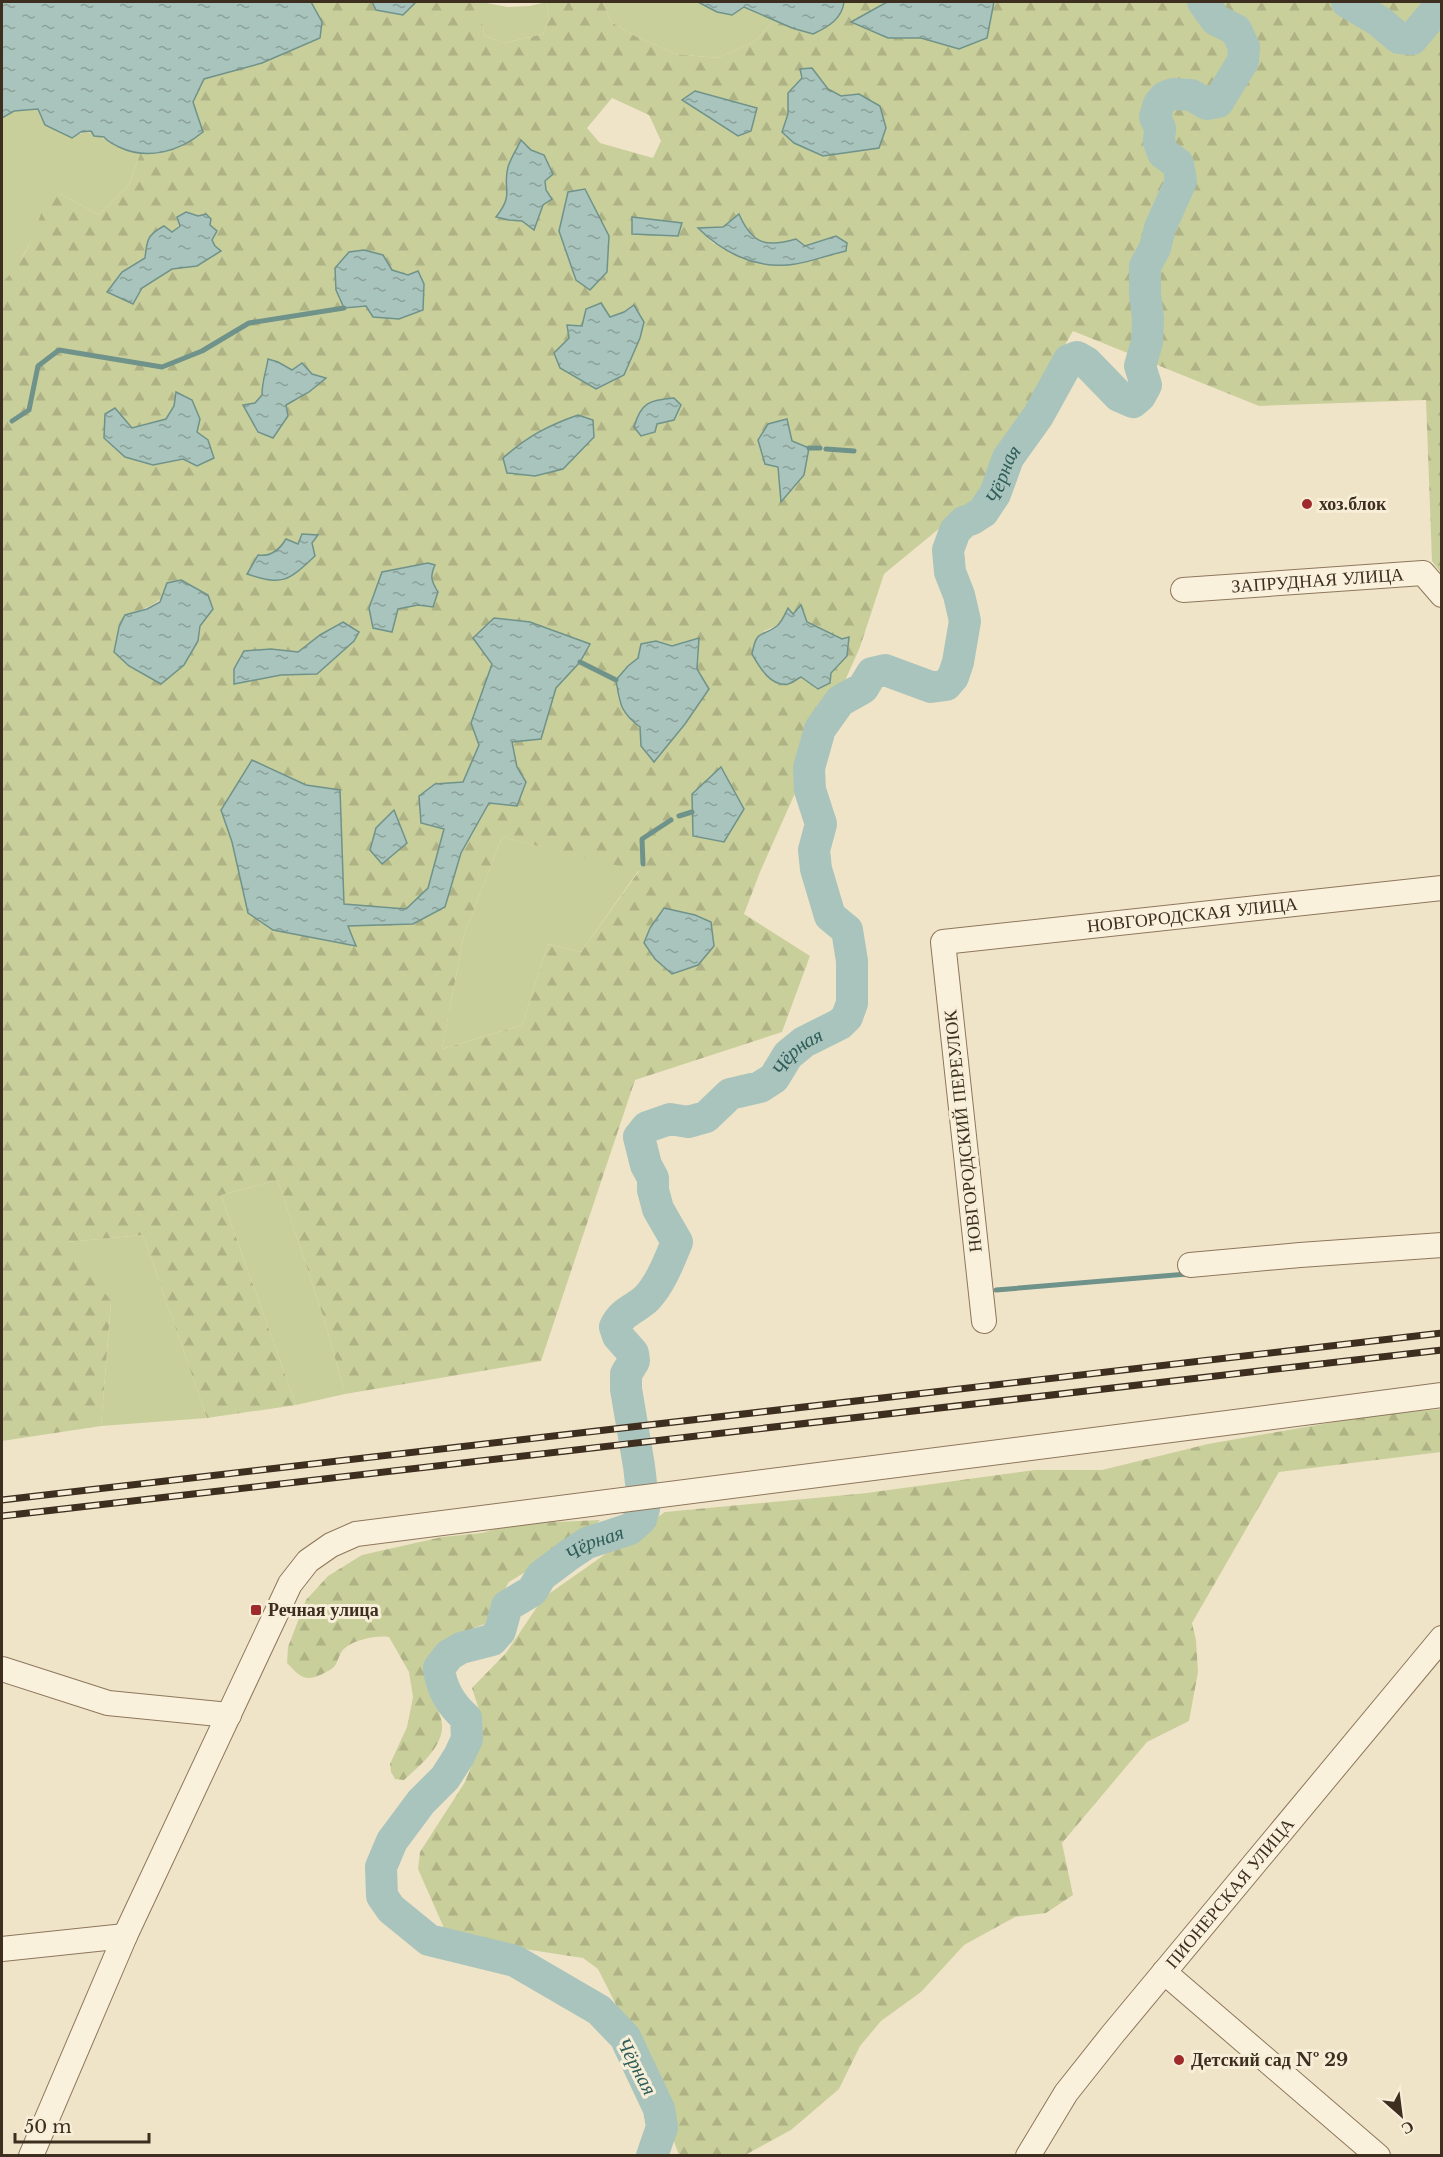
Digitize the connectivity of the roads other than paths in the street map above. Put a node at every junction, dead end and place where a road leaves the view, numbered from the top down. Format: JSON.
{"nodes":[{"id":1,"x":1183,"y":590,"type":"dead end"},
{"id":2,"x":1442,"y":595,"type":"edge"},
{"id":3,"x":1442,"y":888,"type":"edge"},
{"id":4,"x":943,"y":942,"type":"joint"},
{"id":5,"x":1442,"y":1245,"type":"edge"},
{"id":6,"x":1190,"y":1265,"type":"dead end"},
{"id":7,"x":984,"y":1321,"type":"dead end"},
{"id":8,"x":1442,"y":1395,"type":"edge"},
{"id":9,"x":1442,"y":1638,"type":"edge"},
{"id":10,"x":2,"y":1669,"type":"edge"},
{"id":11,"x":229,"y":1715,"type":"junction"},
{"id":12,"x":125,"y":1936,"type":"junction"},
{"id":13,"x":2,"y":1949,"type":"edge"},
{"id":14,"x":1164,"y":1972,"type":"junction"},
{"id":15,"x":31,"y":2156,"type":"edge"},
{"id":16,"x":1029,"y":2156,"type":"edge"},
{"id":17,"x":1378,"y":2156,"type":"edge"}],
"edges":[{"from":1,"to":2,"type":"street","name":"ЗАПРУДНАЯ УЛИЦА"},
{"from":3,"to":4,"type":"street","name":"НОВГОРОДСКАЯ УЛИЦА"},
{"from":4,"to":7,"type":"street","name":"НОВГОРОДСКИЙ ПЕРЕУЛОК"},
{"from":5,"to":6,"type":"street"},
{"from":8,"to":11,"type":"street"},
{"from":9,"to":14,"type":"street","name":"ПИОНЕРСКАЯ УЛИЦА"},
{"from":10,"to":11,"type":"street"},
{"from":11,"to":12,"type":"street"},
{"from":12,"to":13,"type":"street"},
{"from":12,"to":15,"type":"street"},
{"from":14,"to":16,"type":"street","name":"ПИОНЕРСКАЯ УЛИЦА"},
{"from":14,"to":17,"type":"street"}]}
